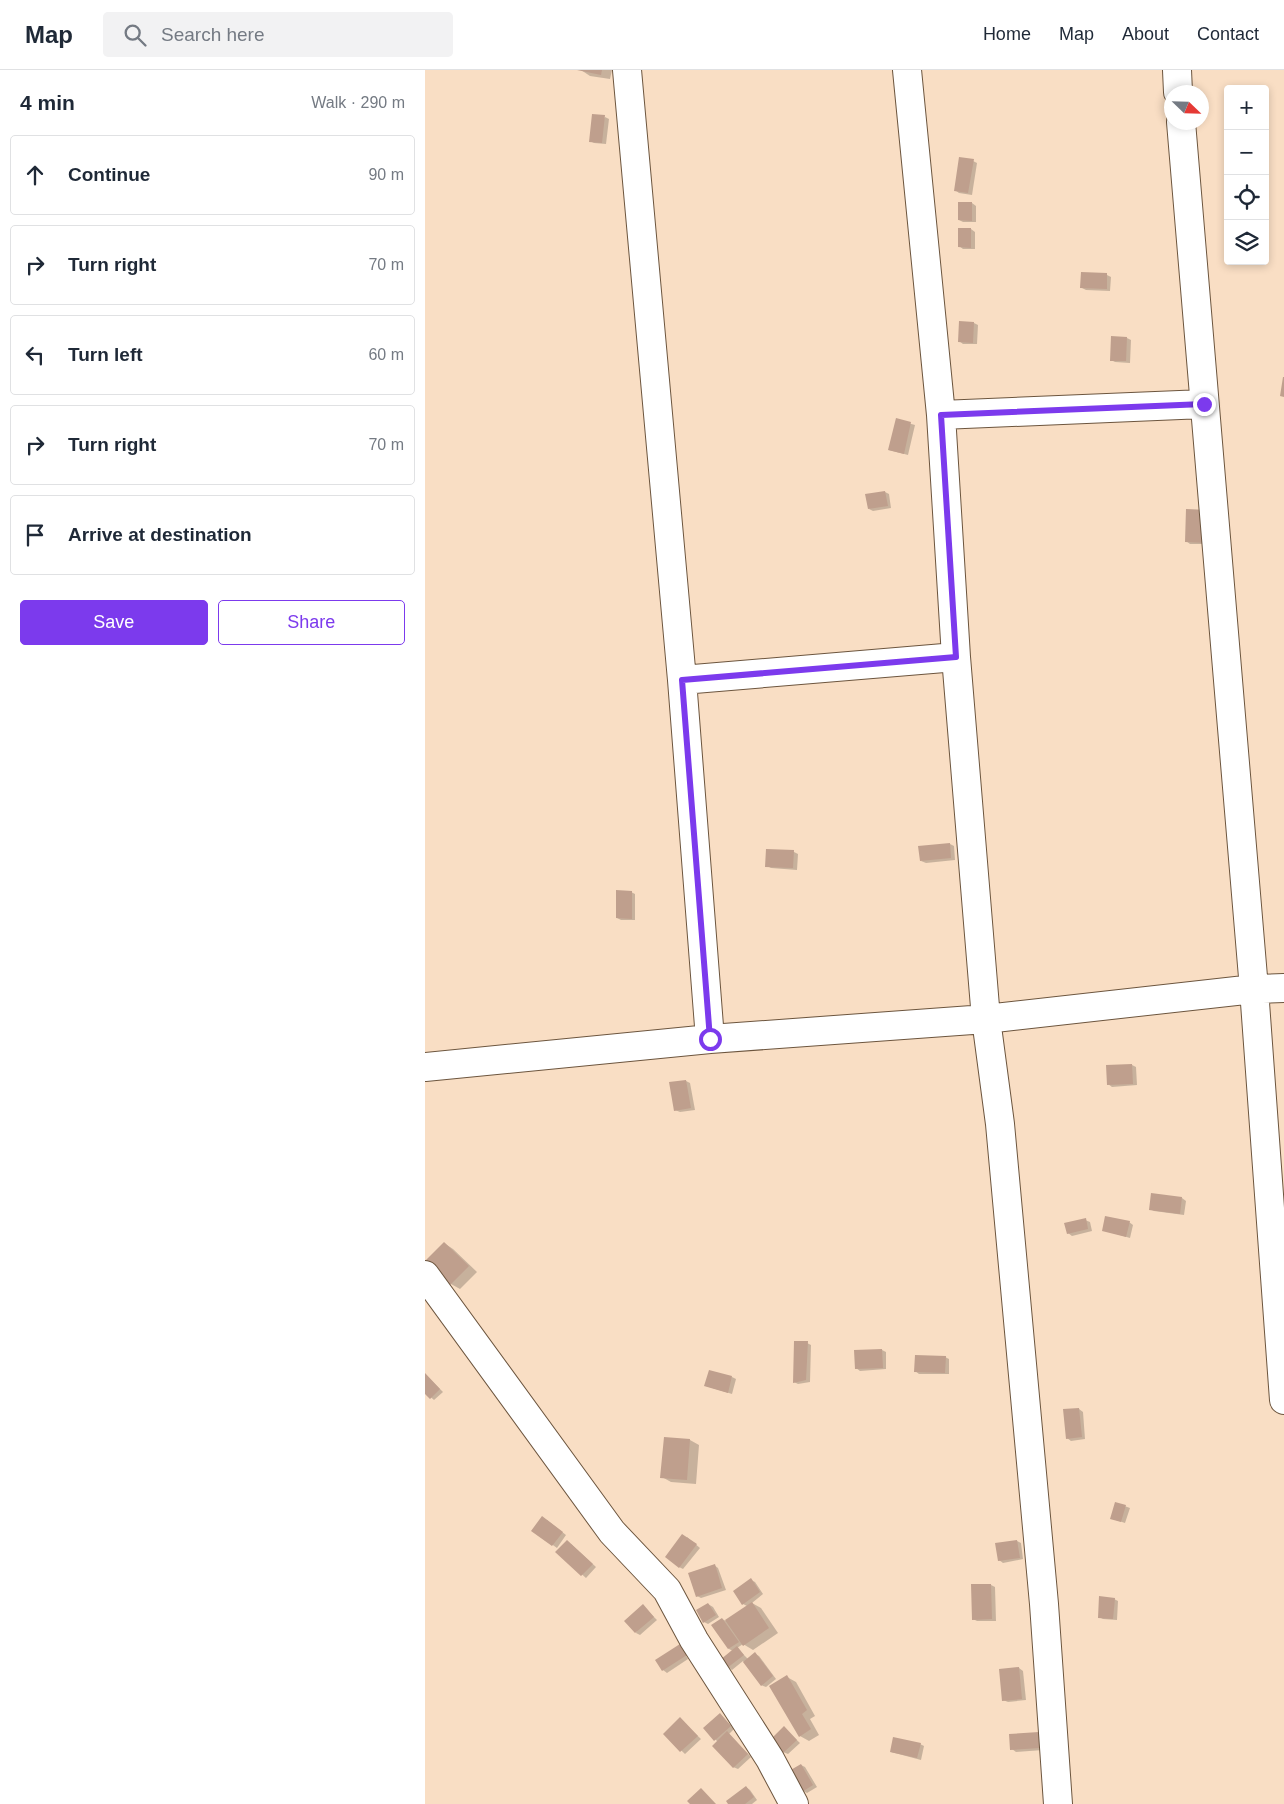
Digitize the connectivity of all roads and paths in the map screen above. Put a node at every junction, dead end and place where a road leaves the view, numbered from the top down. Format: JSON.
{"nodes":[{"id":1,"x":627,"y":70,"type":"edge"},
{"id":2,"x":907,"y":70,"type":"edge"},
{"id":3,"x":1177,"y":70,"type":"edge"},
{"id":4,"x":1178,"y":85,"type":"edge"},
{"id":5,"x":1182,"y":130,"type":"edge"},
{"id":6,"x":1204,"y":404,"type":"junction"},
{"id":7,"x":941,"y":415,"type":"junction"},
{"id":8,"x":956,"y":657,"type":"junction"},
{"id":9,"x":682,"y":680,"type":"junction"},
{"id":10,"x":1284,"y":988,"type":"edge"},
{"id":11,"x":1254,"y":989,"type":"junction"},
{"id":12,"x":986,"y":1019,"type":"junction"},
{"id":13,"x":710,"y":1039,"type":"junction"},
{"id":14,"x":425,"y":1067,"type":"edge"},
{"id":15,"x":425,"y":1275,"type":"edge"},
{"id":16,"x":1284,"y":1400,"type":"edge"},
{"id":17,"x":794,"y":1804,"type":"edge"},
{"id":18,"x":1058,"y":1804,"type":"edge"}],
"edges":[{"from":1,"to":9,"type":"street"},
{"from":2,"to":7,"type":"street"},
{"from":3,"to":4,"type":"street"},
{"from":5,"to":6,"type":"street"},
{"from":6,"to":7,"type":"street"},
{"from":6,"to":11,"type":"street"},
{"from":7,"to":8,"type":"street"},
{"from":8,"to":9,"type":"street"},
{"from":8,"to":12,"type":"street"},
{"from":9,"to":13,"type":"street"},
{"from":10,"to":11,"type":"street"},
{"from":11,"to":12,"type":"street"},
{"from":11,"to":16,"type":"street"},
{"from":12,"to":13,"type":"street"},
{"from":12,"to":18,"type":"street"},
{"from":13,"to":14,"type":"street"},
{"from":15,"to":17,"type":"street"}]}
